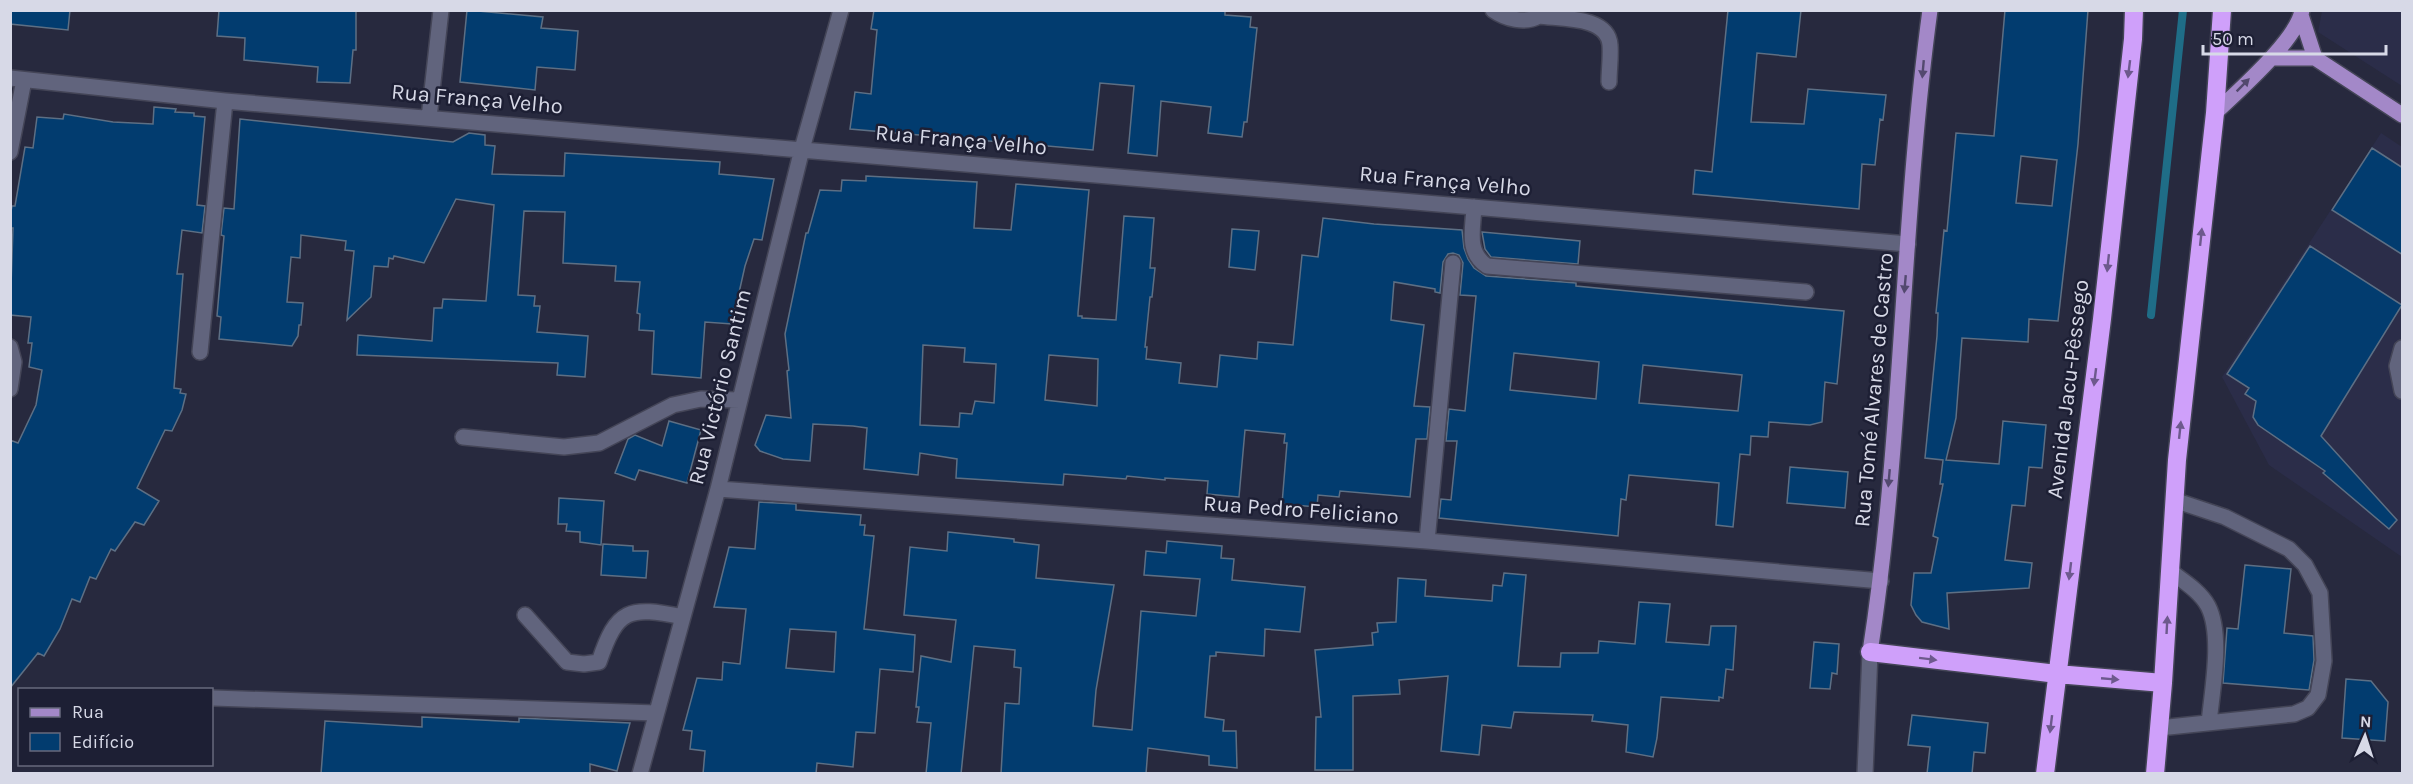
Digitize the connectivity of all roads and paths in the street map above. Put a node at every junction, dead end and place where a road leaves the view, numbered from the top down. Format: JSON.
{"nodes":[{"id":1,"x":441,"y":10,"type":"edge"},
{"id":2,"x":841,"y":10,"type":"edge"},
{"id":3,"x":1493,"y":10,"type":"edge"},
{"id":4,"x":1930,"y":10,"type":"edge"},
{"id":5,"x":2134,"y":10,"type":"edge"},
{"id":6,"x":2222,"y":10,"type":"edge"},
{"id":7,"x":1540,"y":13,"type":"edge"},
{"id":8,"x":2301,"y":13,"type":"edge"},
{"id":9,"x":2272,"y":58,"type":"junction"},
{"id":10,"x":2315,"y":58,"type":"junction"},
{"id":11,"x":17,"y":79,"type":"edge"},
{"id":12,"x":1609,"y":82,"type":"dead end"},
{"id":13,"x":225,"y":101,"type":"junction"},
{"id":14,"x":2215,"y":113,"type":"junction"},
{"id":15,"x":2403,"y":116,"type":"edge"},
{"id":16,"x":429,"y":118,"type":"junction"},
{"id":17,"x":802,"y":149,"type":"junction"},
{"id":18,"x":10,"y":152,"type":"edge"},
{"id":19,"x":1474,"y":207,"type":"junction"},
{"id":20,"x":1908,"y":244,"type":"junction"},
{"id":21,"x":1453,"y":263,"type":"dead end"},
{"id":22,"x":1806,"y":292,"type":"dead end"},
{"id":23,"x":10,"y":347,"type":"edge"},
{"id":24,"x":2403,"y":348,"type":"edge"},
{"id":25,"x":200,"y":352,"type":"dead end"},
{"id":26,"x":10,"y":389,"type":"edge"},
{"id":27,"x":2403,"y":391,"type":"edge"},
{"id":28,"x":740,"y":400,"type":"junction"},
{"id":29,"x":463,"y":437,"type":"dead end"},
{"id":30,"x":718,"y":489,"type":"junction"},
{"id":31,"x":2174,"y":500,"type":"junction"},
{"id":32,"x":1427,"y":542,"type":"junction"},
{"id":33,"x":2170,"y":571,"type":"junction"},
{"id":34,"x":1881,"y":582,"type":"junction"},
{"id":35,"x":525,"y":615,"type":"dead end"},
{"id":36,"x":683,"y":617,"type":"junction"},
{"id":37,"x":1870,"y":652,"type":"junction"},
{"id":38,"x":2057,"y":674,"type":"junction"},
{"id":39,"x":2163,"y":683,"type":"junction"},
{"id":40,"x":214,"y":698,"type":"dead end"},
{"id":41,"x":656,"y":713,"type":"junction"},
{"id":42,"x":2209,"y":723,"type":"junction"},
{"id":43,"x":2159,"y":728,"type":"junction"},
{"id":44,"x":640,"y":774,"type":"edge"},
{"id":45,"x":1865,"y":774,"type":"edge"},
{"id":46,"x":2045,"y":774,"type":"edge"},
{"id":47,"x":2155,"y":774,"type":"edge"}],
"edges":[{"from":1,"to":16,"type":"street"},
{"from":2,"to":17,"type":"street","name":"Rua Victório Santim"},
{"from":3,"to":7,"type":"street"},
{"from":4,"to":20,"type":"main road","name":"Rua Tomé Alvares de Castro","one_way":true},
{"from":5,"to":38,"type":"highway","name":"Avenida Jacu-Pêssego","one_way":true},
{"from":6,"to":14,"type":"highway"},
{"from":7,"to":12,"type":"street"},
{"from":8,"to":9,"type":"main road"},
{"from":8,"to":10,"type":"main road"},
{"from":9,"to":10,"type":"main road"},
{"from":14,"to":9,"type":"main road","one_way":true},
{"from":10,"to":15,"type":"main road"},
{"from":11,"to":13,"type":"street","name":"Rua França Velho"},
{"from":11,"to":18,"type":"street"},
{"from":13,"to":16,"type":"street","name":"Rua França Velho"},
{"from":13,"to":25,"type":"street"},
{"from":31,"to":14,"type":"highway","one_way":true},
{"from":16,"to":17,"type":"street","name":"Rua França Velho"},
{"from":17,"to":19,"type":"street","name":"Rua França Velho"},
{"from":17,"to":28,"type":"street","name":"Rua Victório Santim"},
{"from":19,"to":20,"type":"street","name":"Rua França Velho"},
{"from":19,"to":22,"type":"street"},
{"from":20,"to":34,"type":"main road","name":"Rua Tomé Alvares de Castro","one_way":true},
{"from":21,"to":32,"type":"street"},
{"from":23,"to":26,"type":"street"},
{"from":24,"to":27,"type":"street"},
{"from":28,"to":29,"type":"street"},
{"from":28,"to":30,"type":"street","name":"Rua Victório Santim"},
{"from":30,"to":32,"type":"street","name":"Rua Pedro Feliciano"},
{"from":30,"to":36,"type":"street","name":"Rua Victório Santim"},
{"from":31,"to":33,"type":"highway"},
{"from":31,"to":42,"type":"street"},
{"from":32,"to":34,"type":"street","name":"Rua Pedro Feliciano"},
{"from":39,"to":33,"type":"highway","one_way":true},
{"from":33,"to":42,"type":"street"},
{"from":34,"to":37,"type":"main road","name":"Rua Tomé Alvares de Castro"},
{"from":35,"to":36,"type":"street"},
{"from":36,"to":41,"type":"street","name":"Rua Victório Santim"},
{"from":37,"to":38,"type":"highway","one_way":true},
{"from":37,"to":45,"type":"street","name":"Rua Tomé Alvares de Castro"},
{"from":38,"to":39,"type":"highway","one_way":true},
{"from":38,"to":46,"type":"highway","name":"Avenida Jacu-Pêssego","one_way":true},
{"from":39,"to":43,"type":"highway"},
{"from":40,"to":41,"type":"street"},
{"from":41,"to":44,"type":"street","name":"Rua Victório Santim"},
{"from":42,"to":43,"type":"street"},
{"from":43,"to":47,"type":"highway"}]}
